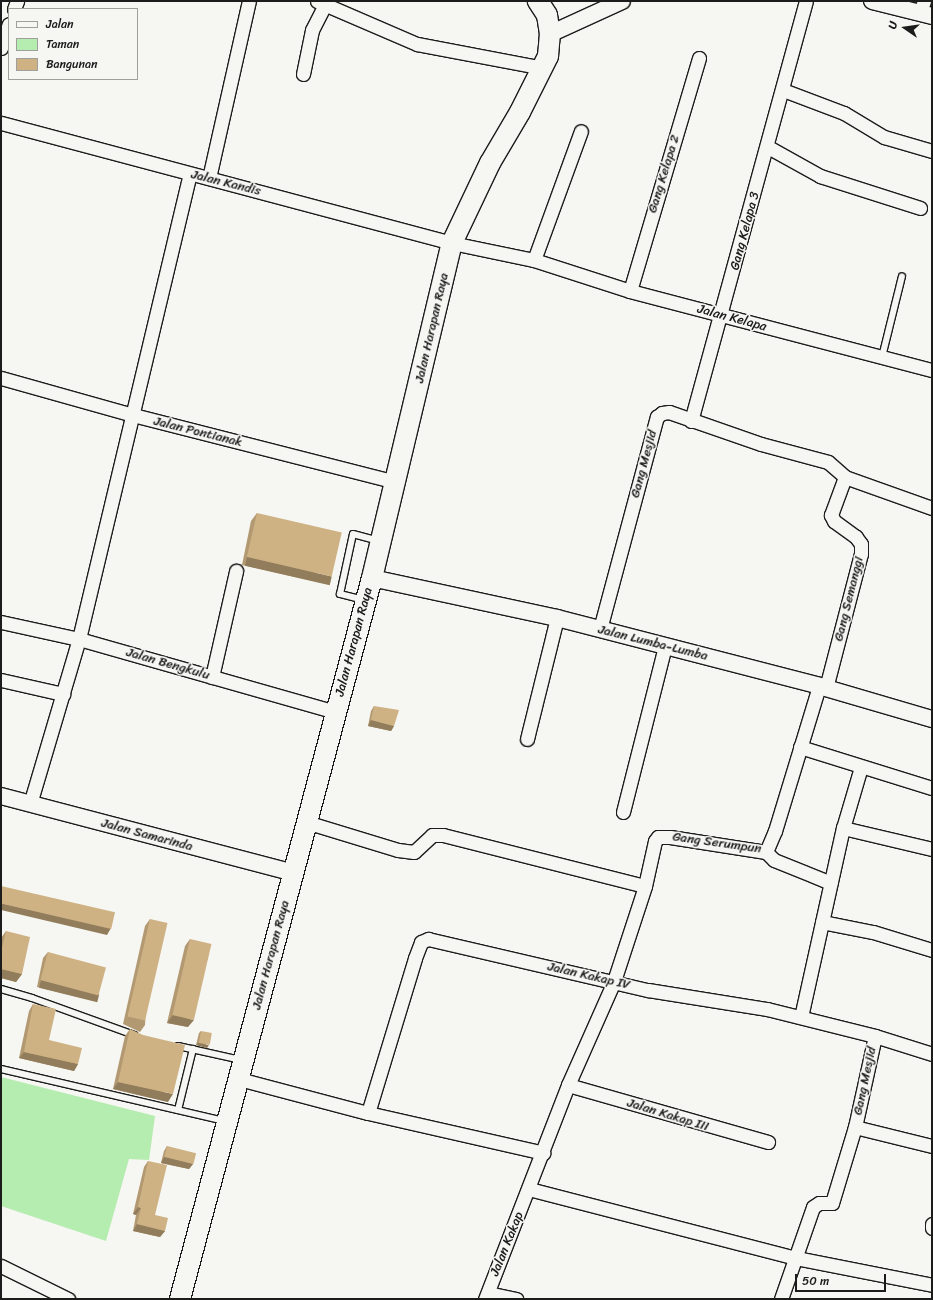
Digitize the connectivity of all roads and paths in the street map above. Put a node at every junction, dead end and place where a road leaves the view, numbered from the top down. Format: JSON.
{"nodes":[{"id":1,"x":249,"y":1,"type":"edge"},
{"id":2,"x":538,"y":1,"type":"edge"},
{"id":3,"x":622,"y":1,"type":"edge"},
{"id":4,"x":806,"y":1,"type":"edge"},
{"id":5,"x":872,"y":1,"type":"edge"},
{"id":6,"x":321,"y":3,"type":"edge"},
{"id":7,"x":926,"y":10,"type":"edge"},
{"id":8,"x":8,"y":27,"type":"edge"},
{"id":9,"x":550,"y":34,"type":"junction"},
{"id":10,"x":1,"y":48,"type":"edge"},
{"id":11,"x":699,"y":58,"type":"dead end"},
{"id":12,"x":543,"y":68,"type":"junction"},
{"id":13,"x":303,"y":74,"type":"dead end"},
{"id":14,"x":783,"y":90,"type":"junction"},
{"id":15,"x":1,"y":123,"type":"edge"},
{"id":16,"x":581,"y":131,"type":"dead end"},
{"id":17,"x":768,"y":147,"type":"junction"},
{"id":18,"x":932,"y":151,"type":"edge"},
{"id":19,"x":190,"y":174,"type":"junction"},
{"id":20,"x":209,"y":178,"type":"junction"},
{"id":21,"x":920,"y":208,"type":"dead end"},
{"id":22,"x":452,"y":243,"type":"junction"},
{"id":23,"x":534,"y":260,"type":"junction"},
{"id":24,"x":902,"y":276,"type":"dead end"},
{"id":25,"x":630,"y":291,"type":"junction"},
{"id":26,"x":722,"y":315,"type":"junction"},
{"id":27,"x":882,"y":357,"type":"junction"},
{"id":28,"x":932,"y":370,"type":"edge"},
{"id":29,"x":1,"y":378,"type":"edge"},
{"id":30,"x":133,"y":415,"type":"junction"},
{"id":31,"x":691,"y":421,"type":"junction"},
{"id":32,"x":845,"y":477,"type":"junction"},
{"id":33,"x":396,"y":482,"type":"junction"},
{"id":34,"x":932,"y":508,"type":"edge"},
{"id":35,"x":381,"y":542,"type":"junction"},
{"id":36,"x":236,"y":571,"type":"dead end"},
{"id":37,"x":372,"y":578,"type":"junction"},
{"id":38,"x":366,"y":600,"type":"junction"},
{"id":39,"x":557,"y":618,"type":"junction"},
{"id":40,"x":1,"y":622,"type":"edge"},
{"id":41,"x":600,"y":629,"type":"junction"},
{"id":42,"x":79,"y":639,"type":"junction"},
{"id":43,"x":665,"y":646,"type":"junction"},
{"id":44,"x":212,"y":677,"type":"junction"},
{"id":45,"x":1,"y":680,"type":"edge"},
{"id":46,"x":823,"y":687,"type":"junction"},
{"id":47,"x":63,"y":694,"type":"junction"},
{"id":48,"x":335,"y":712,"type":"junction"},
{"id":49,"x":932,"y":719,"type":"edge"},
{"id":50,"x":527,"y":739,"type":"dead end"},
{"id":51,"x":800,"y":747,"type":"junction"},
{"id":52,"x":861,"y":766,"type":"junction"},
{"id":53,"x":932,"y":788,"type":"edge"},
{"id":54,"x":1,"y":796,"type":"edge"},
{"id":55,"x":30,"y":804,"type":"junction"},
{"id":56,"x":623,"y":812,"type":"dead end"},
{"id":57,"x":306,"y":822,"type":"junction"},
{"id":58,"x":843,"y":828,"type":"junction"},
{"id":59,"x":932,"y":850,"type":"edge"},
{"id":60,"x":766,"y":852,"type":"junction"},
{"id":61,"x":294,"y":873,"type":"junction"},
{"id":62,"x":831,"y":883,"type":"junction"},
{"id":63,"x":646,"y":886,"type":"junction"},
{"id":64,"x":822,"y":922,"type":"junction"},
{"id":65,"x":932,"y":950,"type":"edge"},
{"id":66,"x":614,"y":981,"type":"junction"},
{"id":67,"x":1,"y":989,"type":"edge"},
{"id":68,"x":801,"y":1017,"type":"junction"},
{"id":69,"x":875,"y":1036,"type":"junction"},
{"id":70,"x":140,"y":1037,"type":"edge"},
{"id":71,"x":170,"y":1044,"type":"edge"},
{"id":72,"x":193,"y":1050,"type":"junction"},
{"id":73,"x":932,"y":1054,"type":"edge"},
{"id":74,"x":1,"y":1069,"type":"edge"},
{"id":75,"x":241,"y":1070,"type":"junction"},
{"id":76,"x":568,"y":1085,"type":"junction"},
{"id":77,"x":178,"y":1110,"type":"junction"},
{"id":78,"x":368,"y":1113,"type":"junction"},
{"id":79,"x":228,"y":1122,"type":"junction"},
{"id":80,"x":856,"y":1127,"type":"junction"},
{"id":81,"x":768,"y":1142,"type":"dead end"},
{"id":82,"x":932,"y":1146,"type":"edge"},
{"id":83,"x":544,"y":1153,"type":"junction"},
{"id":84,"x":529,"y":1189,"type":"junction"},
{"id":85,"x":932,"y":1224,"type":"edge"},
{"id":86,"x":932,"y":1228,"type":"edge"},
{"id":87,"x":796,"y":1258,"type":"junction"},
{"id":88,"x":1,"y":1266,"type":"edge"},
{"id":89,"x":932,"y":1285,"type":"edge"},
{"id":90,"x":486,"y":1296,"type":"edge"},
{"id":91,"x":68,"y":1299,"type":"edge"},
{"id":92,"x":180,"y":1299,"type":"edge"},
{"id":93,"x":516,"y":1299,"type":"edge"},
{"id":94,"x":781,"y":1299,"type":"edge"}],
"edges":[{"from":1,"to":20,"type":"street"},
{"from":2,"to":9,"type":"main road","name":"Jalan Harapan Raya"},
{"from":3,"to":9,"type":"street"},
{"from":4,"to":14,"type":"street","name":"Gang Kelapa 3"},
{"from":5,"to":7,"type":"street"},
{"from":6,"to":12,"type":"street"},
{"from":6,"to":13,"type":"street"},
{"from":8,"to":10,"type":"street"},
{"from":9,"to":12,"type":"main road","name":"Jalan Harapan Raya"},
{"from":11,"to":25,"type":"street","name":"Gang Kelapa 2"},
{"from":12,"to":22,"type":"main road","name":"Jalan Harapan Raya"},
{"from":14,"to":17,"type":"street","name":"Gang Kelapa 3"},
{"from":14,"to":18,"type":"street"},
{"from":15,"to":19,"type":"street","name":"Jalan Kandis"},
{"from":16,"to":23,"type":"street"},
{"from":17,"to":21,"type":"street"},
{"from":17,"to":26,"type":"street","name":"Gang Kelapa 3"},
{"from":19,"to":20,"type":"street","name":"Jalan Kandis"},
{"from":19,"to":30,"type":"street"},
{"from":20,"to":22,"type":"street","name":"Jalan Kandis"},
{"from":22,"to":23,"type":"street","name":"Jalan Kelapa"},
{"from":22,"to":33,"type":"main road","name":"Jalan Harapan Raya"},
{"from":23,"to":25,"type":"street","name":"Jalan Kelapa"},
{"from":24,"to":27,"type":"lane"},
{"from":25,"to":26,"type":"street","name":"Jalan Kelapa"},
{"from":26,"to":27,"type":"street","name":"Jalan Kelapa"},
{"from":26,"to":31,"type":"street"},
{"from":27,"to":28,"type":"street","name":"Jalan Kelapa"},
{"from":29,"to":30,"type":"street","name":"Jalan Pontianak"},
{"from":30,"to":33,"type":"street","name":"Jalan Pontianak"},
{"from":30,"to":42,"type":"street"},
{"from":31,"to":32,"type":"street"},
{"from":31,"to":41,"type":"street","name":"Gang Mesjid"},
{"from":32,"to":34,"type":"street"},
{"from":32,"to":46,"type":"street","name":"Gang Semanggi"},
{"from":33,"to":35,"type":"main road","name":"Jalan Harapan Raya"},
{"from":35,"to":37,"type":"main road","name":"Jalan Harapan Raya"},
{"from":35,"to":38,"type":"lane"},
{"from":36,"to":44,"type":"street"},
{"from":37,"to":38,"type":"main road","name":"Jalan Harapan Raya"},
{"from":37,"to":39,"type":"street","name":"Jalan Lumba-Lumba"},
{"from":38,"to":48,"type":"main road","name":"Jalan Harapan Raya"},
{"from":39,"to":41,"type":"street","name":"Jalan Lumba-Lumba"},
{"from":39,"to":50,"type":"street"},
{"from":40,"to":42,"type":"street","name":"Jalan Bengkulu"},
{"from":41,"to":43,"type":"street","name":"Jalan Lumba-Lumba"},
{"from":42,"to":44,"type":"street","name":"Jalan Bengkulu"},
{"from":42,"to":47,"type":"street"},
{"from":43,"to":46,"type":"street","name":"Jalan Lumba-Lumba"},
{"from":43,"to":56,"type":"street"},
{"from":44,"to":48,"type":"street","name":"Jalan Bengkulu"},
{"from":45,"to":47,"type":"street"},
{"from":46,"to":49,"type":"street","name":"Jalan Lumba-Lumba"},
{"from":46,"to":51,"type":"street","name":"Gang Serumpun"},
{"from":47,"to":55,"type":"street"},
{"from":48,"to":57,"type":"main road","name":"Jalan Harapan Raya"},
{"from":51,"to":52,"type":"street"},
{"from":51,"to":60,"type":"street","name":"Gang Serumpun"},
{"from":52,"to":53,"type":"street"},
{"from":52,"to":58,"type":"street"},
{"from":54,"to":55,"type":"street","name":"Jalan Samarinda"},
{"from":55,"to":61,"type":"street","name":"Jalan Samarinda"},
{"from":57,"to":61,"type":"main road","name":"Jalan Harapan Raya"},
{"from":57,"to":63,"type":"street"},
{"from":58,"to":59,"type":"street"},
{"from":58,"to":62,"type":"street"},
{"from":60,"to":62,"type":"street"},
{"from":60,"to":63,"type":"street","name":"Gang Serumpun"},
{"from":61,"to":75,"type":"main road","name":"Jalan Harapan Raya"},
{"from":62,"to":64,"type":"street"},
{"from":63,"to":66,"type":"street","name":"Jalan Kakap"},
{"from":64,"to":65,"type":"street"},
{"from":64,"to":68,"type":"street"},
{"from":66,"to":68,"type":"street","name":"Jalan Kakap IV"},
{"from":66,"to":76,"type":"street","name":"Jalan Kakap"},
{"from":66,"to":78,"type":"street","name":"Jalan Kakap IV"},
{"from":67,"to":70,"type":"lane"},
{"from":68,"to":69,"type":"street","name":"Jalan Kakap IV"},
{"from":69,"to":73,"type":"street","name":"Jalan Kakap IV"},
{"from":69,"to":80,"type":"street","name":"Gang Mesjid"},
{"from":71,"to":72,"type":"lane"},
{"from":72,"to":75,"type":"lane"},
{"from":72,"to":77,"type":"lane"},
{"from":74,"to":77,"type":"lane"},
{"from":75,"to":78,"type":"street"},
{"from":75,"to":79,"type":"main road","name":"Jalan Harapan Raya"},
{"from":76,"to":81,"type":"street","name":"Jalan Kakap III"},
{"from":76,"to":83,"type":"street","name":"Jalan Kakap"},
{"from":77,"to":79,"type":"lane"},
{"from":78,"to":83,"type":"street"},
{"from":79,"to":92,"type":"main road","name":"Jalan Harapan Raya"},
{"from":80,"to":82,"type":"street","name":"Gang Mesjid"},
{"from":80,"to":87,"type":"street","name":"Gang Mesjid"},
{"from":83,"to":84,"type":"street","name":"Jalan Kakap"},
{"from":84,"to":87,"type":"street"},
{"from":84,"to":90,"type":"street","name":"Jalan Kakap"},
{"from":85,"to":86,"type":"street"},
{"from":87,"to":89,"type":"street"},
{"from":87,"to":94,"type":"street"},
{"from":88,"to":91,"type":"street"},
{"from":90,"to":93,"type":"street"}]}
